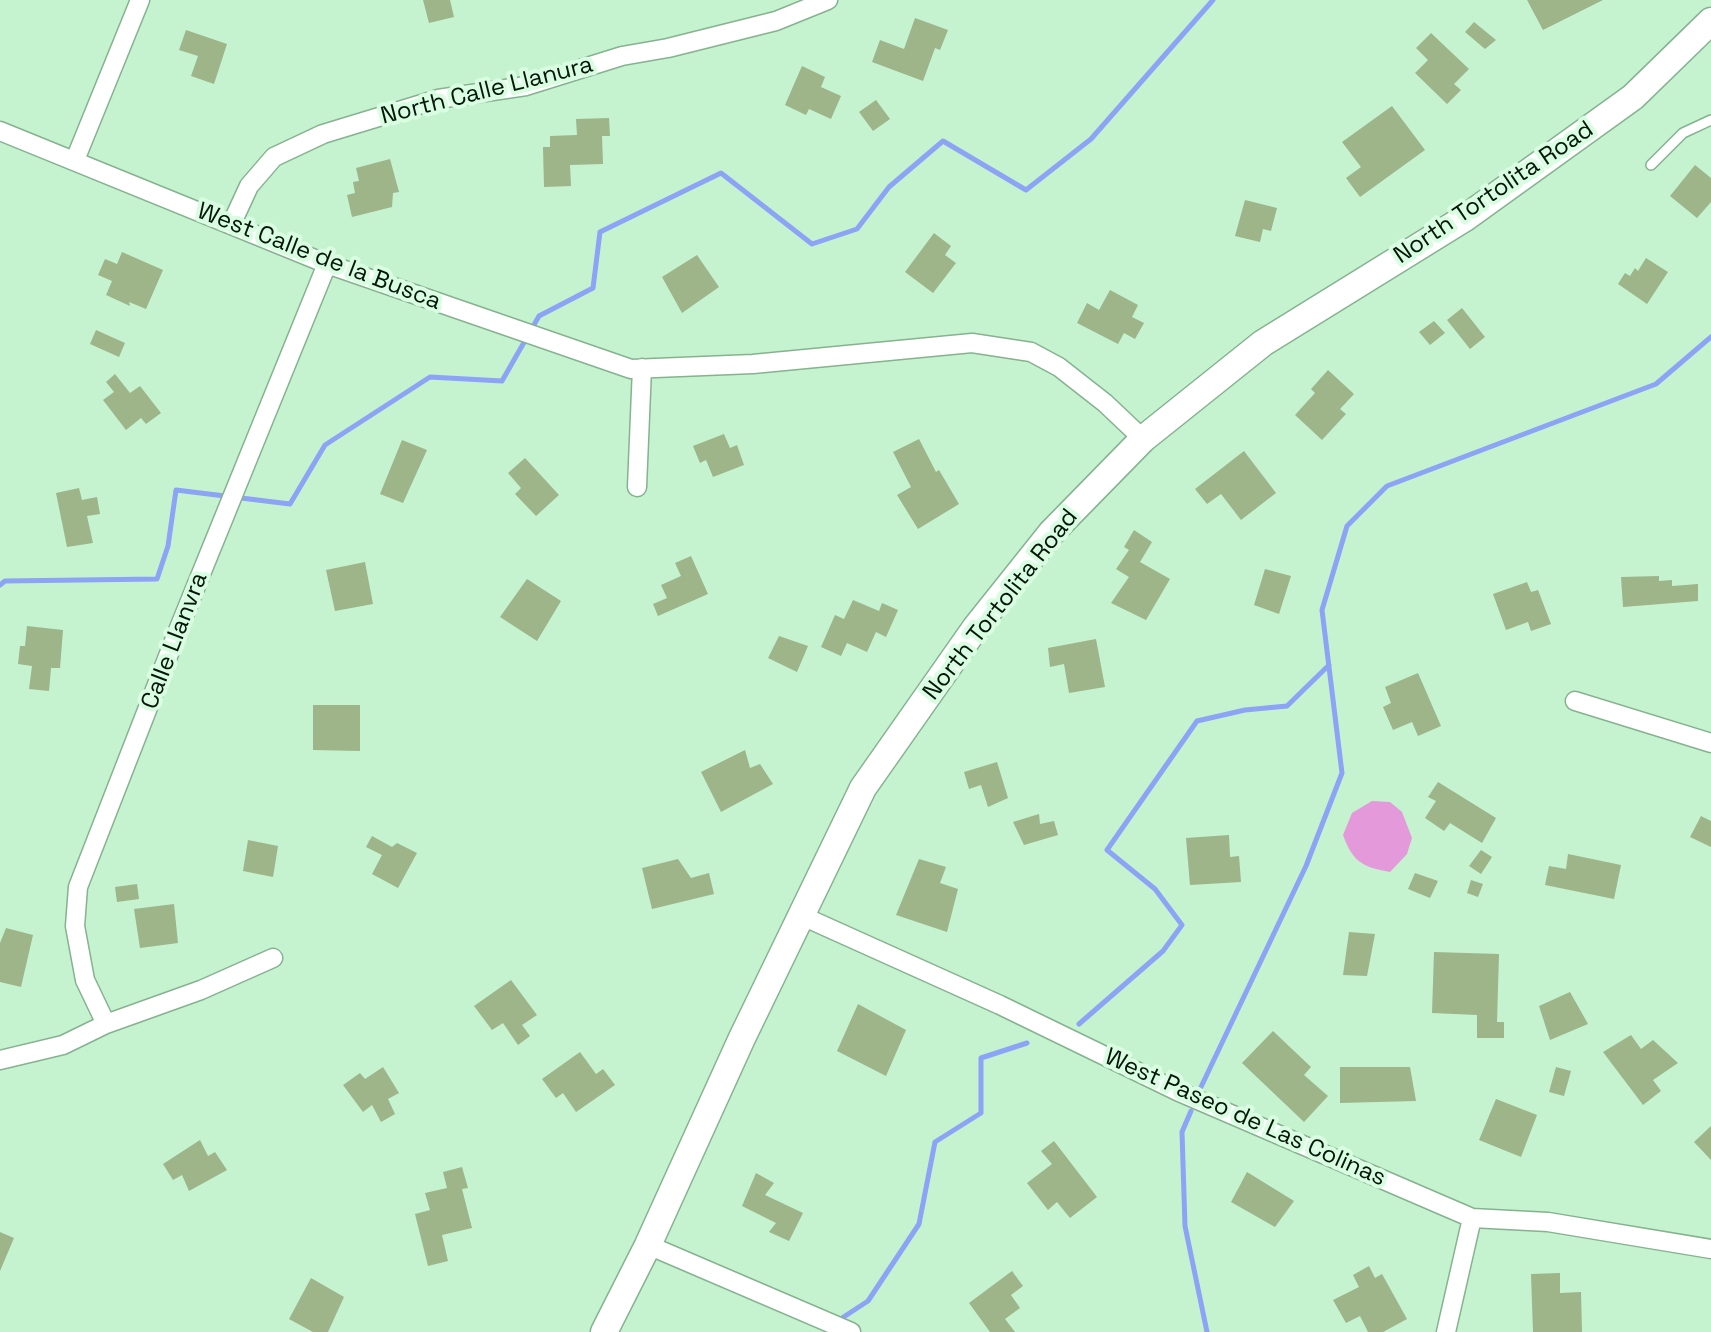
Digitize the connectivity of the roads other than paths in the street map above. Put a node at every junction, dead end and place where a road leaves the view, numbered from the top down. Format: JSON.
{"nodes":[{"id":1,"x":140,"y":0,"type":"edge"},
{"id":2,"x":828,"y":0,"type":"edge"},
{"id":3,"x":1711,"y":21,"type":"edge"},
{"id":4,"x":1711,"y":120,"type":"edge"},
{"id":5,"x":0,"y":131,"type":"edge"},
{"id":6,"x":75,"y":160,"type":"junction"},
{"id":7,"x":1651,"y":165,"type":"dead end"},
{"id":8,"x":231,"y":225,"type":"junction"},
{"id":9,"x":327,"y":264,"type":"junction"},
{"id":10,"x":642,"y":368,"type":"junction"},
{"id":11,"x":1143,"y":439,"type":"junction"},
{"id":12,"x":637,"y":487,"type":"dead end"},
{"id":13,"x":1575,"y":701,"type":"dead end"},
{"id":14,"x":1711,"y":743,"type":"edge"},
{"id":15,"x":800,"y":915,"type":"junction"},
{"id":16,"x":273,"y":958,"type":"dead end"},
{"id":17,"x":106,"y":1024,"type":"junction"},
{"id":18,"x":0,"y":1060,"type":"edge"},
{"id":19,"x":1472,"y":1218,"type":"junction"},
{"id":20,"x":648,"y":1245,"type":"junction"},
{"id":21,"x":1711,"y":1249,"type":"edge"},
{"id":22,"x":604,"y":1332,"type":"edge"},
{"id":23,"x":851,"y":1332,"type":"edge"},
{"id":24,"x":1446,"y":1332,"type":"edge"}],
"edges":[{"from":1,"to":6,"type":"street"},
{"from":2,"to":8,"type":"street","name":"North Calle Llanura"},
{"from":3,"to":11,"type":"street","name":"North Tortolita Road"},
{"from":4,"to":7,"type":"lane"},
{"from":5,"to":6,"type":"street","name":"West Calle de la Busca"},
{"from":6,"to":8,"type":"street","name":"West Calle de la Busca"},
{"from":8,"to":9,"type":"street","name":"West Calle de la Busca"},
{"from":9,"to":10,"type":"street","name":"West Calle de la Busca"},
{"from":9,"to":17,"type":"street","name":"Calle Llanvra"},
{"from":10,"to":11,"type":"street","name":"West Calle de la Busca"},
{"from":10,"to":12,"type":"street"},
{"from":11,"to":15,"type":"street","name":"North Tortolita Road"},
{"from":13,"to":14,"type":"street"},
{"from":15,"to":19,"type":"street","name":"West Paseo de Las Colinas"},
{"from":15,"to":20,"type":"street","name":"North Tortolita Road"},
{"from":16,"to":17,"type":"street"},
{"from":17,"to":18,"type":"street"},
{"from":19,"to":21,"type":"street","name":"West Paseo de Las Colinas"},
{"from":19,"to":24,"type":"street"},
{"from":20,"to":22,"type":"street","name":"North Tortolita Road"},
{"from":20,"to":23,"type":"street"}]}
